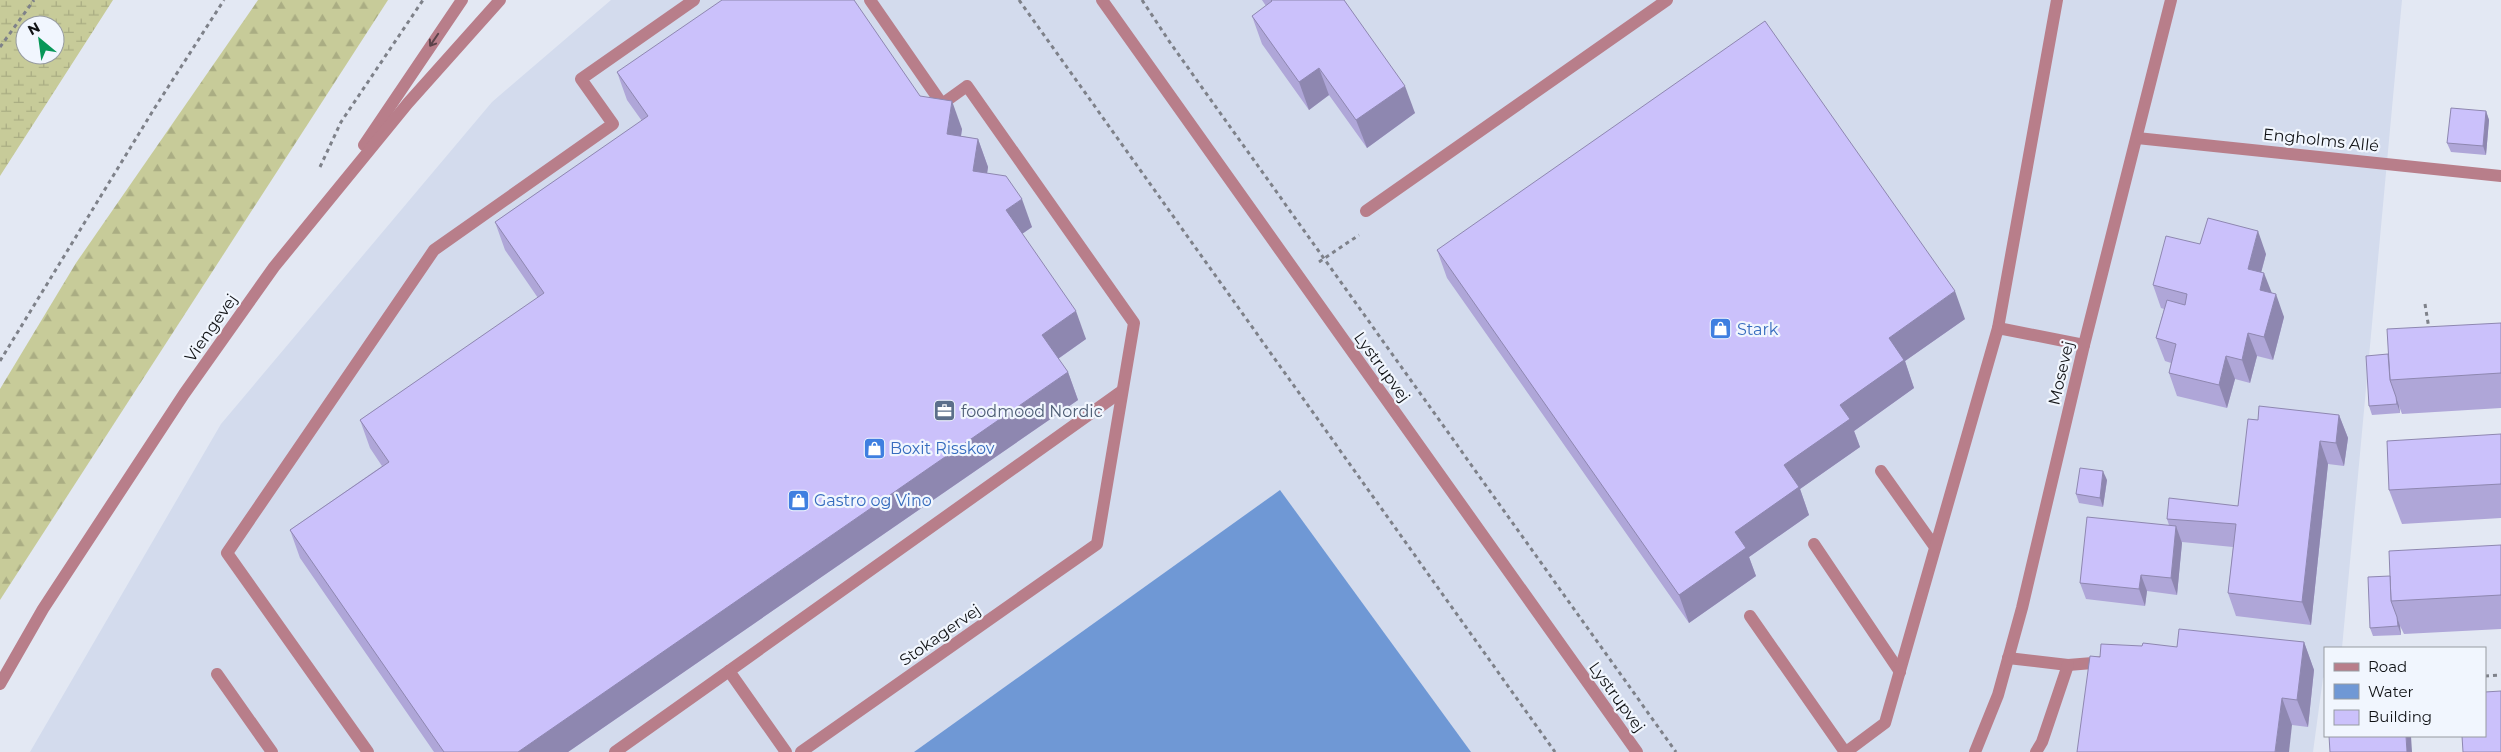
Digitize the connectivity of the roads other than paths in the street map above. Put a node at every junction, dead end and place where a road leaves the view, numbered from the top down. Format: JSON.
{"nodes":[{"id":1,"x":462,"y":0,"type":"edge"},
{"id":2,"x":500,"y":0,"type":"edge"},
{"id":3,"x":507,"y":0,"type":"edge"},
{"id":4,"x":694,"y":0,"type":"edge"},
{"id":5,"x":870,"y":0,"type":"edge"},
{"id":6,"x":1102,"y":0,"type":"edge"},
{"id":7,"x":1667,"y":0,"type":"edge"},
{"id":8,"x":2057,"y":0,"type":"edge"},
{"id":9,"x":2171,"y":0,"type":"edge"},
{"id":10,"x":486,"y":18,"type":"junction"},
{"id":11,"x":2137,"y":138,"type":"junction"},
{"id":12,"x":2501,"y":176,"type":"edge"},
{"id":13,"x":328,"y":199,"type":"junction"},
{"id":14,"x":1366,"y":210,"type":"road end"},
{"id":15,"x":1998,"y":328,"type":"junction"},
{"id":16,"x":2084,"y":345,"type":"junction"},
{"id":17,"x":1122,"y":391,"type":"junction"},
{"id":18,"x":1881,"y":471,"type":"dead end"},
{"id":19,"x":1814,"y":544,"type":"dead end"},
{"id":20,"x":1935,"y":547,"type":"junction"},
{"id":21,"x":1750,"y":616,"type":"dead end"},
{"id":22,"x":2008,"y":658,"type":"junction"},
{"id":23,"x":2115,"y":661,"type":"edge"},
{"id":24,"x":2068,"y":666,"type":"junction"},
{"id":25,"x":729,"y":671,"type":"junction"},
{"id":26,"x":1900,"y":672,"type":"junction"},
{"id":27,"x":217,"y":674,"type":"dead end"},
{"id":28,"x":0,"y":684,"type":"edge"},
{"id":29,"x":272,"y":752,"type":"edge"},
{"id":30,"x":368,"y":752,"type":"edge"},
{"id":31,"x":615,"y":752,"type":"edge"},
{"id":32,"x":786,"y":752,"type":"edge"},
{"id":33,"x":801,"y":752,"type":"edge"},
{"id":34,"x":1637,"y":752,"type":"edge"},
{"id":35,"x":1845,"y":752,"type":"edge"},
{"id":36,"x":1975,"y":752,"type":"edge"},
{"id":37,"x":2036,"y":752,"type":"edge"}],
"edges":[{"from":1,"to":13,"type":"street","one_way":true},
{"from":2,"to":10,"type":"street","name":"Viengevej"},
{"from":3,"to":10,"type":"street","name":"Viengevej"},
{"from":4,"to":30,"type":"street"},
{"from":5,"to":17,"type":"street"},
{"from":6,"to":34,"type":"street","name":"Lystrupvej"},
{"from":7,"to":14,"type":"street"},
{"from":8,"to":15,"type":"street"},
{"from":9,"to":11,"type":"street","name":"Mosevej"},
{"from":10,"to":13,"type":"street","name":"Viengevej"},
{"from":11,"to":12,"type":"street","name":"Engholms Allé"},
{"from":11,"to":16,"type":"street","name":"Mosevej"},
{"from":13,"to":28,"type":"street","name":"Viengevej"},
{"from":15,"to":16,"type":"street"},
{"from":15,"to":20,"type":"street"},
{"from":16,"to":22,"type":"street","name":"Mosevej"},
{"from":17,"to":25,"type":"street"},
{"from":17,"to":33,"type":"street","name":"Stokagervej"},
{"from":18,"to":20,"type":"street"},
{"from":19,"to":26,"type":"street"},
{"from":20,"to":26,"type":"street"},
{"from":21,"to":35,"type":"street"},
{"from":22,"to":24,"type":"street"},
{"from":22,"to":36,"type":"street","name":"Mosevej"},
{"from":23,"to":24,"type":"street"},
{"from":24,"to":37,"type":"street"},
{"from":25,"to":31,"type":"street"},
{"from":25,"to":32,"type":"street"},
{"from":26,"to":35,"type":"street"},
{"from":27,"to":29,"type":"street"}]}
